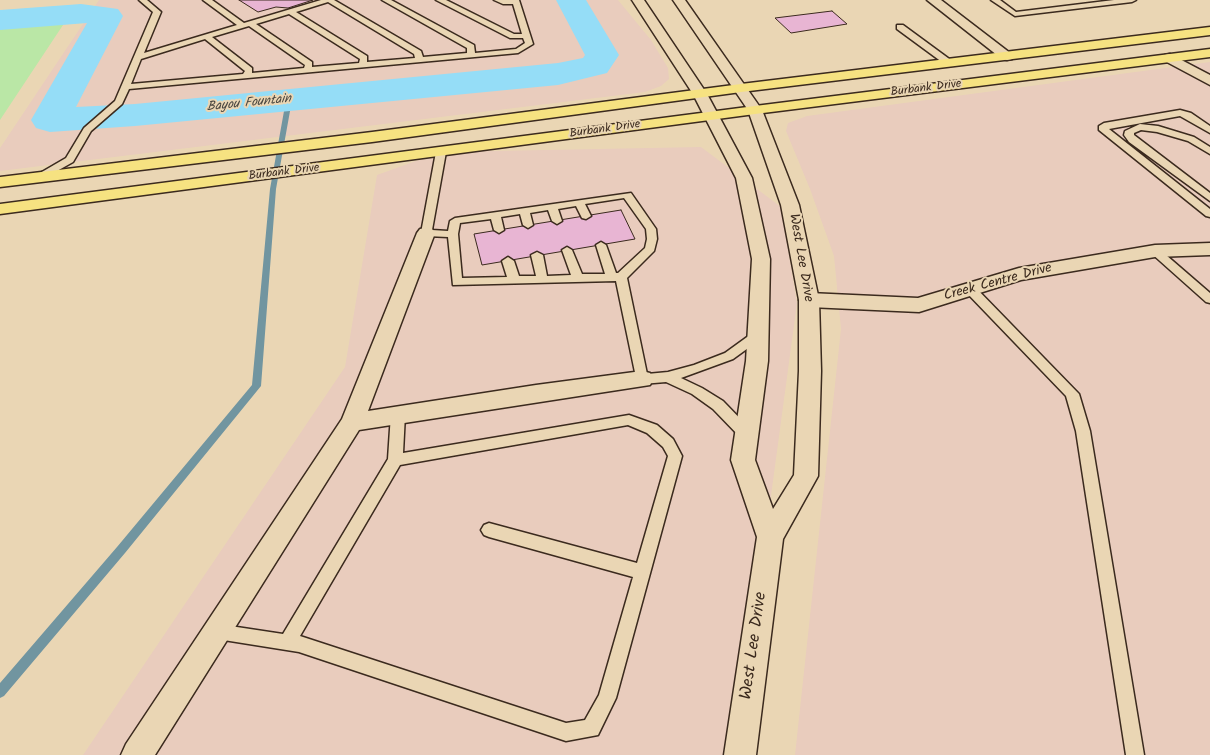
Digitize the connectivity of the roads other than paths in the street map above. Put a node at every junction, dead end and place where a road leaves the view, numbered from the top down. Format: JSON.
{"nodes":[{"id":1,"x":143,"y":0,"type":"edge"},
{"id":2,"x":207,"y":0,"type":"edge"},
{"id":3,"x":329,"y":0,"type":"edge"},
{"id":4,"x":386,"y":0,"type":"edge"},
{"id":5,"x":440,"y":0,"type":"edge"},
{"id":6,"x":498,"y":0,"type":"edge"},
{"id":7,"x":638,"y":0,"type":"edge"},
{"id":8,"x":679,"y":0,"type":"edge"},
{"id":9,"x":933,"y":0,"type":"edge"},
{"id":10,"x":995,"y":0,"type":"edge"},
{"id":11,"x":1132,"y":0,"type":"edge"},
{"id":12,"x":516,"y":1,"type":"edge"},
{"id":13,"x":290,"y":12,"type":"junction"},
{"id":14,"x":247,"y":25,"type":"junction"},
{"id":15,"x":900,"y":27,"type":"dead end"},
{"id":16,"x":1210,"y":31,"type":"edge"},
{"id":17,"x":527,"y":36,"type":"junction"},
{"id":18,"x":207,"y":37,"type":"junction"},
{"id":19,"x":1210,"y":41,"type":"edge"},
{"id":20,"x":1210,"y":53,"type":"edge"},
{"id":21,"x":470,"y":55,"type":"junction"},
{"id":22,"x":1007,"y":56,"type":"junction"},
{"id":23,"x":138,"y":57,"type":"junction"},
{"id":24,"x":1170,"y":58,"type":"junction"},
{"id":25,"x":419,"y":60,"type":"junction"},
{"id":26,"x":949,"y":63,"type":"junction"},
{"id":27,"x":363,"y":65,"type":"junction"},
{"id":28,"x":307,"y":70,"type":"junction"},
{"id":29,"x":246,"y":76,"type":"junction"},
{"id":30,"x":1210,"y":81,"type":"edge"},
{"id":31,"x":126,"y":87,"type":"junction"},
{"id":32,"x":741,"y":88,"type":"junction"},
{"id":33,"x":700,"y":94,"type":"junction"},
{"id":34,"x":755,"y":110,"type":"junction"},
{"id":35,"x":712,"y":116,"type":"junction"},
{"id":36,"x":1140,"y":127,"type":"junction"},
{"id":37,"x":1210,"y":130,"type":"edge"},
{"id":38,"x":1210,"y":143,"type":"edge"},
{"id":39,"x":1210,"y":151,"type":"edge"},
{"id":40,"x":441,"y":152,"type":"junction"},
{"id":41,"x":38,"y":178,"type":"junction"},
{"id":42,"x":0,"y":182,"type":"edge"},
{"id":43,"x":0,"y":192,"type":"edge"},
{"id":44,"x":1210,"y":198,"type":"edge"},
{"id":45,"x":579,"y":202,"type":"junction"},
{"id":46,"x":552,"y":207,"type":"junction"},
{"id":47,"x":0,"y":209,"type":"edge"},
{"id":48,"x":524,"y":211,"type":"junction"},
{"id":49,"x":1210,"y":214,"type":"edge"},
{"id":50,"x":495,"y":215,"type":"junction"},
{"id":51,"x":586,"y":216,"type":"dead end"},
{"id":52,"x":557,"y":221,"type":"dead end"},
{"id":53,"x":528,"y":225,"type":"dead end"},
{"id":54,"x":499,"y":230,"type":"dead end"},
{"id":55,"x":426,"y":233,"type":"junction"},
{"id":56,"x":453,"y":234,"type":"junction"},
{"id":57,"x":601,"y":245,"type":"dead end"},
{"id":58,"x":1210,"y":249,"type":"edge"},
{"id":59,"x":567,"y":250,"type":"dead end"},
{"id":60,"x":1155,"y":251,"type":"junction"},
{"id":61,"x":536,"y":255,"type":"dead end"},
{"id":62,"x":508,"y":261,"type":"dead end"},
{"id":63,"x":617,"y":277,"type":"junction"},
{"id":64,"x":578,"y":278,"type":"junction"},
{"id":65,"x":542,"y":279,"type":"junction"},
{"id":66,"x":514,"y":280,"type":"junction"},
{"id":67,"x":969,"y":288,"type":"junction"},
{"id":68,"x":1210,"y":299,"type":"edge"},
{"id":69,"x":809,"y":300,"type":"junction"},
{"id":70,"x":758,"y":335,"type":"junction"},
{"id":71,"x":668,"y":377,"type":"junction"},
{"id":72,"x":642,"y":379,"type":"junction"},
{"id":73,"x":398,"y":414,"type":"junction"},
{"id":74,"x":352,"y":422,"type":"junction"},
{"id":75,"x":747,"y":436,"type":"junction"},
{"id":76,"x":395,"y":460,"type":"junction"},
{"id":77,"x":489,"y":530,"type":"dead end"},
{"id":78,"x":770,"y":536,"type":"junction"},
{"id":79,"x":643,"y":572,"type":"junction"},
{"id":80,"x":216,"y":632,"type":"junction"},
{"id":81,"x":287,"y":643,"type":"junction"},
{"id":82,"x":137,"y":755,"type":"edge"},
{"id":83,"x":740,"y":755,"type":"edge"},
{"id":84,"x":1135,"y":755,"type":"edge"}],
"edges":[{"from":1,"to":23,"type":"lane"},
{"from":2,"to":14,"type":"lane"},
{"from":3,"to":13,"type":"lane"},
{"from":3,"to":25,"type":"lane"},
{"from":4,"to":21,"type":"lane"},
{"from":5,"to":17,"type":"lane"},
{"from":6,"to":12,"type":"lane"},
{"from":7,"to":33,"type":"main road","name":"West Lee Drive"},
{"from":8,"to":32,"type":"main road","name":"West Lee Drive"},
{"from":9,"to":22,"type":"main road"},
{"from":10,"to":11,"type":"lane"},
{"from":12,"to":17,"type":"lane"},
{"from":13,"to":14,"type":"lane"},
{"from":13,"to":27,"type":"lane"},
{"from":14,"to":18,"type":"lane"},
{"from":14,"to":28,"type":"lane"},
{"from":15,"to":26,"type":"lane"},
{"from":16,"to":22,"type":"main road","name":"Burbank Drive"},
{"from":17,"to":21,"type":"lane"},
{"from":18,"to":23,"type":"lane"},
{"from":18,"to":29,"type":"lane"},
{"from":19,"to":24,"type":"main road"},
{"from":20,"to":24,"type":"main road","name":"Burbank Drive"},
{"from":21,"to":25,"type":"lane"},
{"from":22,"to":26,"type":"main road","name":"Burbank Drive"},
{"from":23,"to":31,"type":"lane"},
{"from":24,"to":30,"type":"main road"},
{"from":24,"to":34,"type":"main road","name":"Burbank Drive"},
{"from":25,"to":27,"type":"lane"},
{"from":26,"to":32,"type":"main road","name":"Burbank Drive"},
{"from":27,"to":28,"type":"lane"},
{"from":28,"to":29,"type":"lane"},
{"from":29,"to":31,"type":"lane"},
{"from":31,"to":41,"type":"lane"},
{"from":32,"to":33,"type":"main road","name":"Burbank Drive"},
{"from":32,"to":34,"type":"main road","name":"West Lee Drive"},
{"from":33,"to":35,"type":"main road","name":"West Lee Drive"},
{"from":33,"to":41,"type":"main road","name":"Burbank Drive"},
{"from":34,"to":35,"type":"main road","name":"Burbank Drive"},
{"from":34,"to":69,"type":"main road","name":"West Lee Drive"},
{"from":35,"to":40,"type":"main road","name":"Burbank Drive"},
{"from":35,"to":70,"type":"main road","name":"West Lee Drive"},
{"from":36,"to":38,"type":"lane"},
{"from":36,"to":39,"type":"lane"},
{"from":36,"to":44,"type":"lane"},
{"from":37,"to":49,"type":"lane"},
{"from":40,"to":47,"type":"main road","name":"Burbank Drive"},
{"from":40,"to":55,"type":"lane"},
{"from":41,"to":42,"type":"main road","name":"Burbank Drive"},
{"from":41,"to":43,"type":"main road"},
{"from":45,"to":46,"type":"lane"},
{"from":45,"to":51,"type":"lane"},
{"from":45,"to":63,"type":"lane"},
{"from":46,"to":48,"type":"lane"},
{"from":46,"to":52,"type":"lane"},
{"from":48,"to":50,"type":"lane"},
{"from":48,"to":53,"type":"lane"},
{"from":50,"to":54,"type":"lane"},
{"from":50,"to":56,"type":"lane"},
{"from":55,"to":56,"type":"lane"},
{"from":55,"to":74,"type":"main road"},
{"from":56,"to":66,"type":"lane"},
{"from":57,"to":63,"type":"lane"},
{"from":58,"to":60,"type":"main road","name":"Creek Centre Drive"},
{"from":59,"to":64,"type":"lane"},
{"from":60,"to":67,"type":"main road","name":"Creek Centre Drive"},
{"from":60,"to":68,"type":"lane"},
{"from":61,"to":65,"type":"lane"},
{"from":62,"to":66,"type":"lane"},
{"from":63,"to":64,"type":"lane"},
{"from":63,"to":72,"type":"lane"},
{"from":64,"to":65,"type":"lane"},
{"from":65,"to":66,"type":"lane"},
{"from":67,"to":69,"type":"main road","name":"Creek Centre Drive"},
{"from":67,"to":84,"type":"lane"},
{"from":69,"to":78,"type":"main road","name":"West Lee Drive"},
{"from":70,"to":71,"type":"lane"},
{"from":70,"to":75,"type":"main road","name":"West Lee Drive"},
{"from":71,"to":72,"type":"lane"},
{"from":71,"to":75,"type":"lane"},
{"from":72,"to":73,"type":"main road"},
{"from":73,"to":74,"type":"main road"},
{"from":73,"to":76,"type":"lane"},
{"from":74,"to":80,"type":"main road"},
{"from":75,"to":78,"type":"main road","name":"West Lee Drive"},
{"from":76,"to":79,"type":"lane"},
{"from":76,"to":81,"type":"lane"},
{"from":77,"to":79,"type":"lane"},
{"from":78,"to":83,"type":"main road","name":"West Lee Drive"},
{"from":79,"to":81,"type":"lane"},
{"from":80,"to":81,"type":"lane"},
{"from":80,"to":82,"type":"main road"}]}
